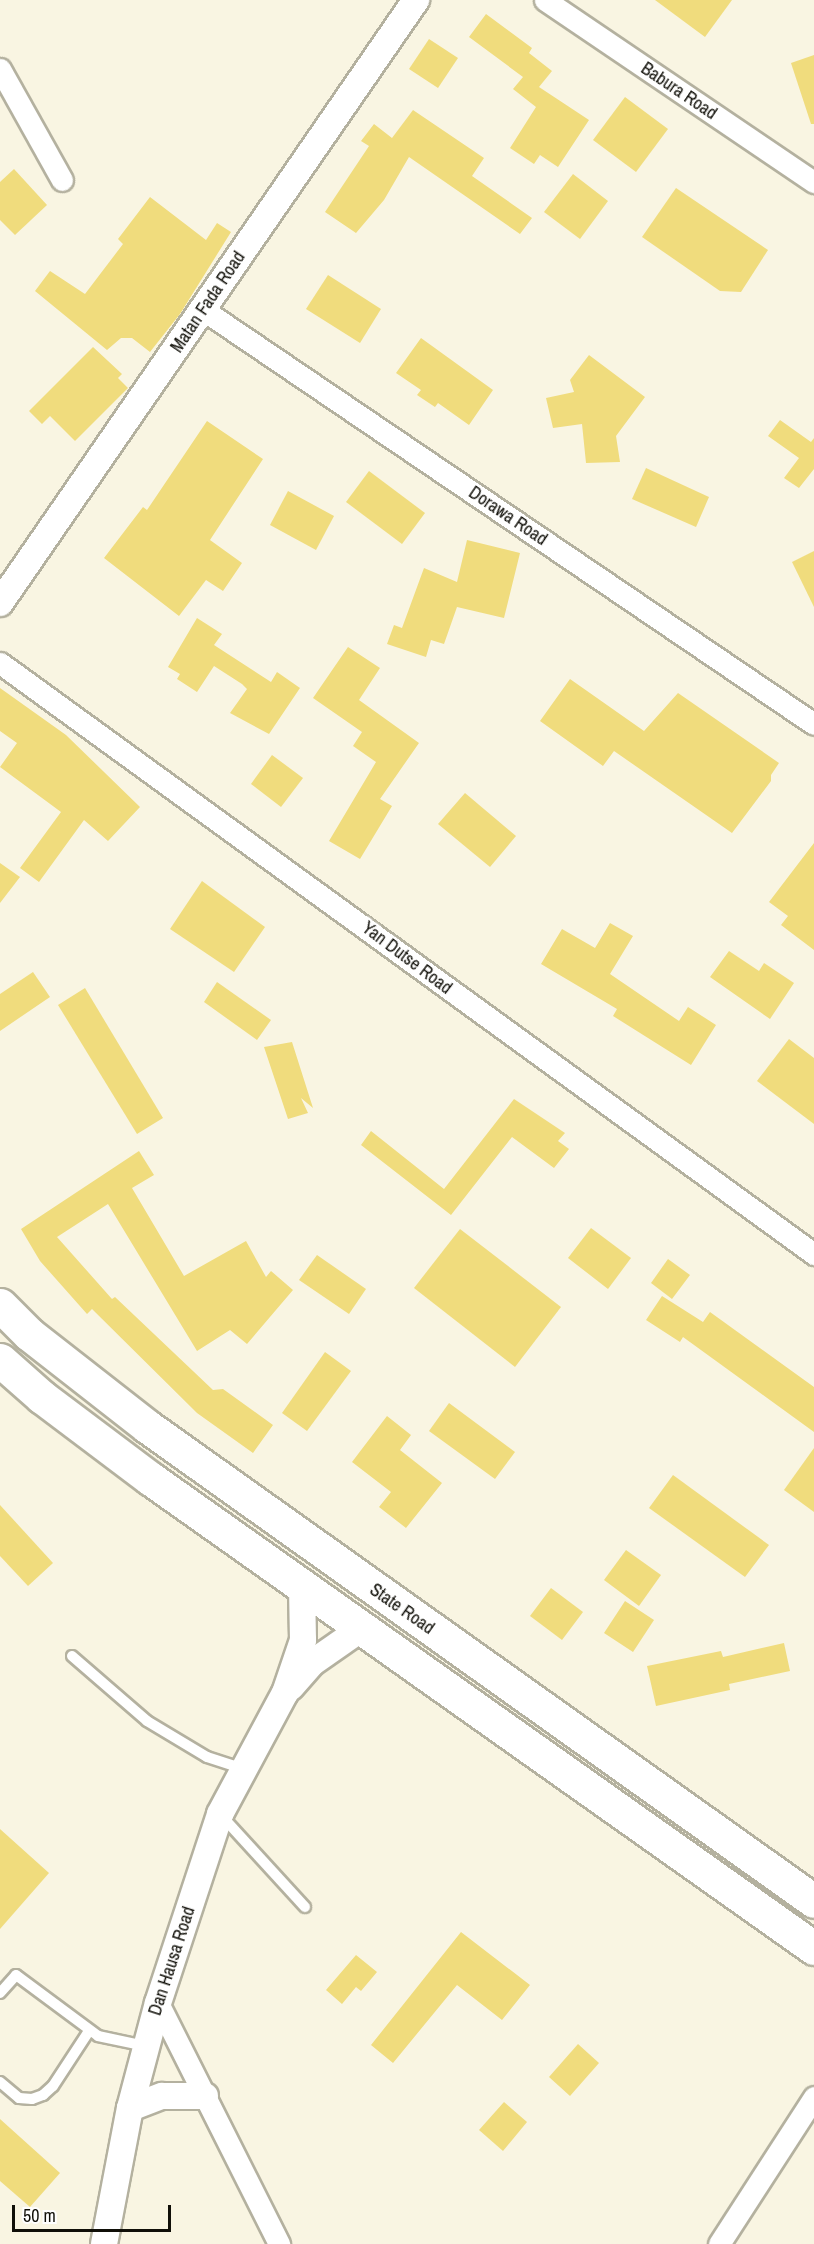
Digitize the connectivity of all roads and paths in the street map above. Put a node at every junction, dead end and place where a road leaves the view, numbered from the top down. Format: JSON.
{"nodes":[{"id":1,"x":416,"y":0,"type":"edge"},
{"id":2,"x":545,"y":0,"type":"edge"},
{"id":3,"x":0,"y":69,"type":"edge"},
{"id":4,"x":62,"y":180,"type":"dead end"},
{"id":5,"x":814,"y":182,"type":"edge"},
{"id":6,"x":202,"y":309,"type":"junction"},
{"id":7,"x":0,"y":603,"type":"edge"},
{"id":8,"x":0,"y":663,"type":"edge"},
{"id":9,"x":814,"y":724,"type":"edge"},
{"id":10,"x":814,"y":1254,"type":"edge"},
{"id":11,"x":0,"y":1305,"type":"edge"},
{"id":12,"x":6,"y":1373,"type":"edge"},
{"id":13,"x":302,"y":1586,"type":"junction"},
{"id":14,"x":362,"y":1628,"type":"junction"},
{"id":15,"x":72,"y":1656,"type":"dead end"},
{"id":16,"x":285,"y":1694,"type":"junction"},
{"id":17,"x":243,"y":1769,"type":"junction"},
{"id":18,"x":220,"y":1814,"type":"junction"},
{"id":19,"x":814,"y":1902,"type":"edge"},
{"id":20,"x":305,"y":1907,"type":"dead end"},
{"id":21,"x":814,"y":1948,"type":"edge"},
{"id":22,"x":0,"y":1993,"type":"edge"},
{"id":23,"x":158,"y":2003,"type":"junction"},
{"id":24,"x":89,"y":2031,"type":"junction"},
{"id":25,"x":146,"y":2046,"type":"junction"},
{"id":26,"x":0,"y":2082,"type":"edge"},
{"id":27,"x":205,"y":2096,"type":"junction"},
{"id":28,"x":814,"y":2097,"type":"edge"},
{"id":29,"x":130,"y":2108,"type":"junction"},
{"id":30,"x":104,"y":2244,"type":"edge"},
{"id":31,"x":279,"y":2244,"type":"edge"},
{"id":32,"x":719,"y":2244,"type":"edge"}],
"edges":[{"from":1,"to":6,"type":"street","name":"Matan Fada Road"},
{"from":2,"to":5,"type":"street","name":"Babura Road"},
{"from":3,"to":4,"type":"street"},
{"from":6,"to":7,"type":"street","name":"Matan Fada Road"},
{"from":6,"to":9,"type":"street","name":"Dorawa Road"},
{"from":8,"to":10,"type":"street","name":"Yan Dutse Road"},
{"from":11,"to":19,"type":"main road","name":"State Road"},
{"from":12,"to":13,"type":"main road"},
{"from":13,"to":14,"type":"main road"},
{"from":13,"to":16,"type":"street","name":"Dan Hausa Road"},
{"from":14,"to":16,"type":"street","name":"Dan Hausa Road"},
{"from":14,"to":21,"type":"main road"},
{"from":15,"to":17,"type":"lane"},
{"from":16,"to":17,"type":"street","name":"Dan Hausa Road"},
{"from":17,"to":18,"type":"street","name":"Dan Hausa Road"},
{"from":18,"to":20,"type":"lane"},
{"from":18,"to":23,"type":"street","name":"Dan Hausa Road"},
{"from":22,"to":24,"type":"lane"},
{"from":23,"to":25,"type":"street","name":"Dan Hausa Road"},
{"from":23,"to":27,"type":"street"},
{"from":24,"to":25,"type":"lane"},
{"from":24,"to":26,"type":"lane"},
{"from":25,"to":29,"type":"street","name":"Dan Hausa Road"},
{"from":27,"to":29,"type":"street"},
{"from":27,"to":31,"type":"street"},
{"from":28,"to":32,"type":"street"},
{"from":29,"to":30,"type":"street","name":"Dan Hausa Road"}]}
